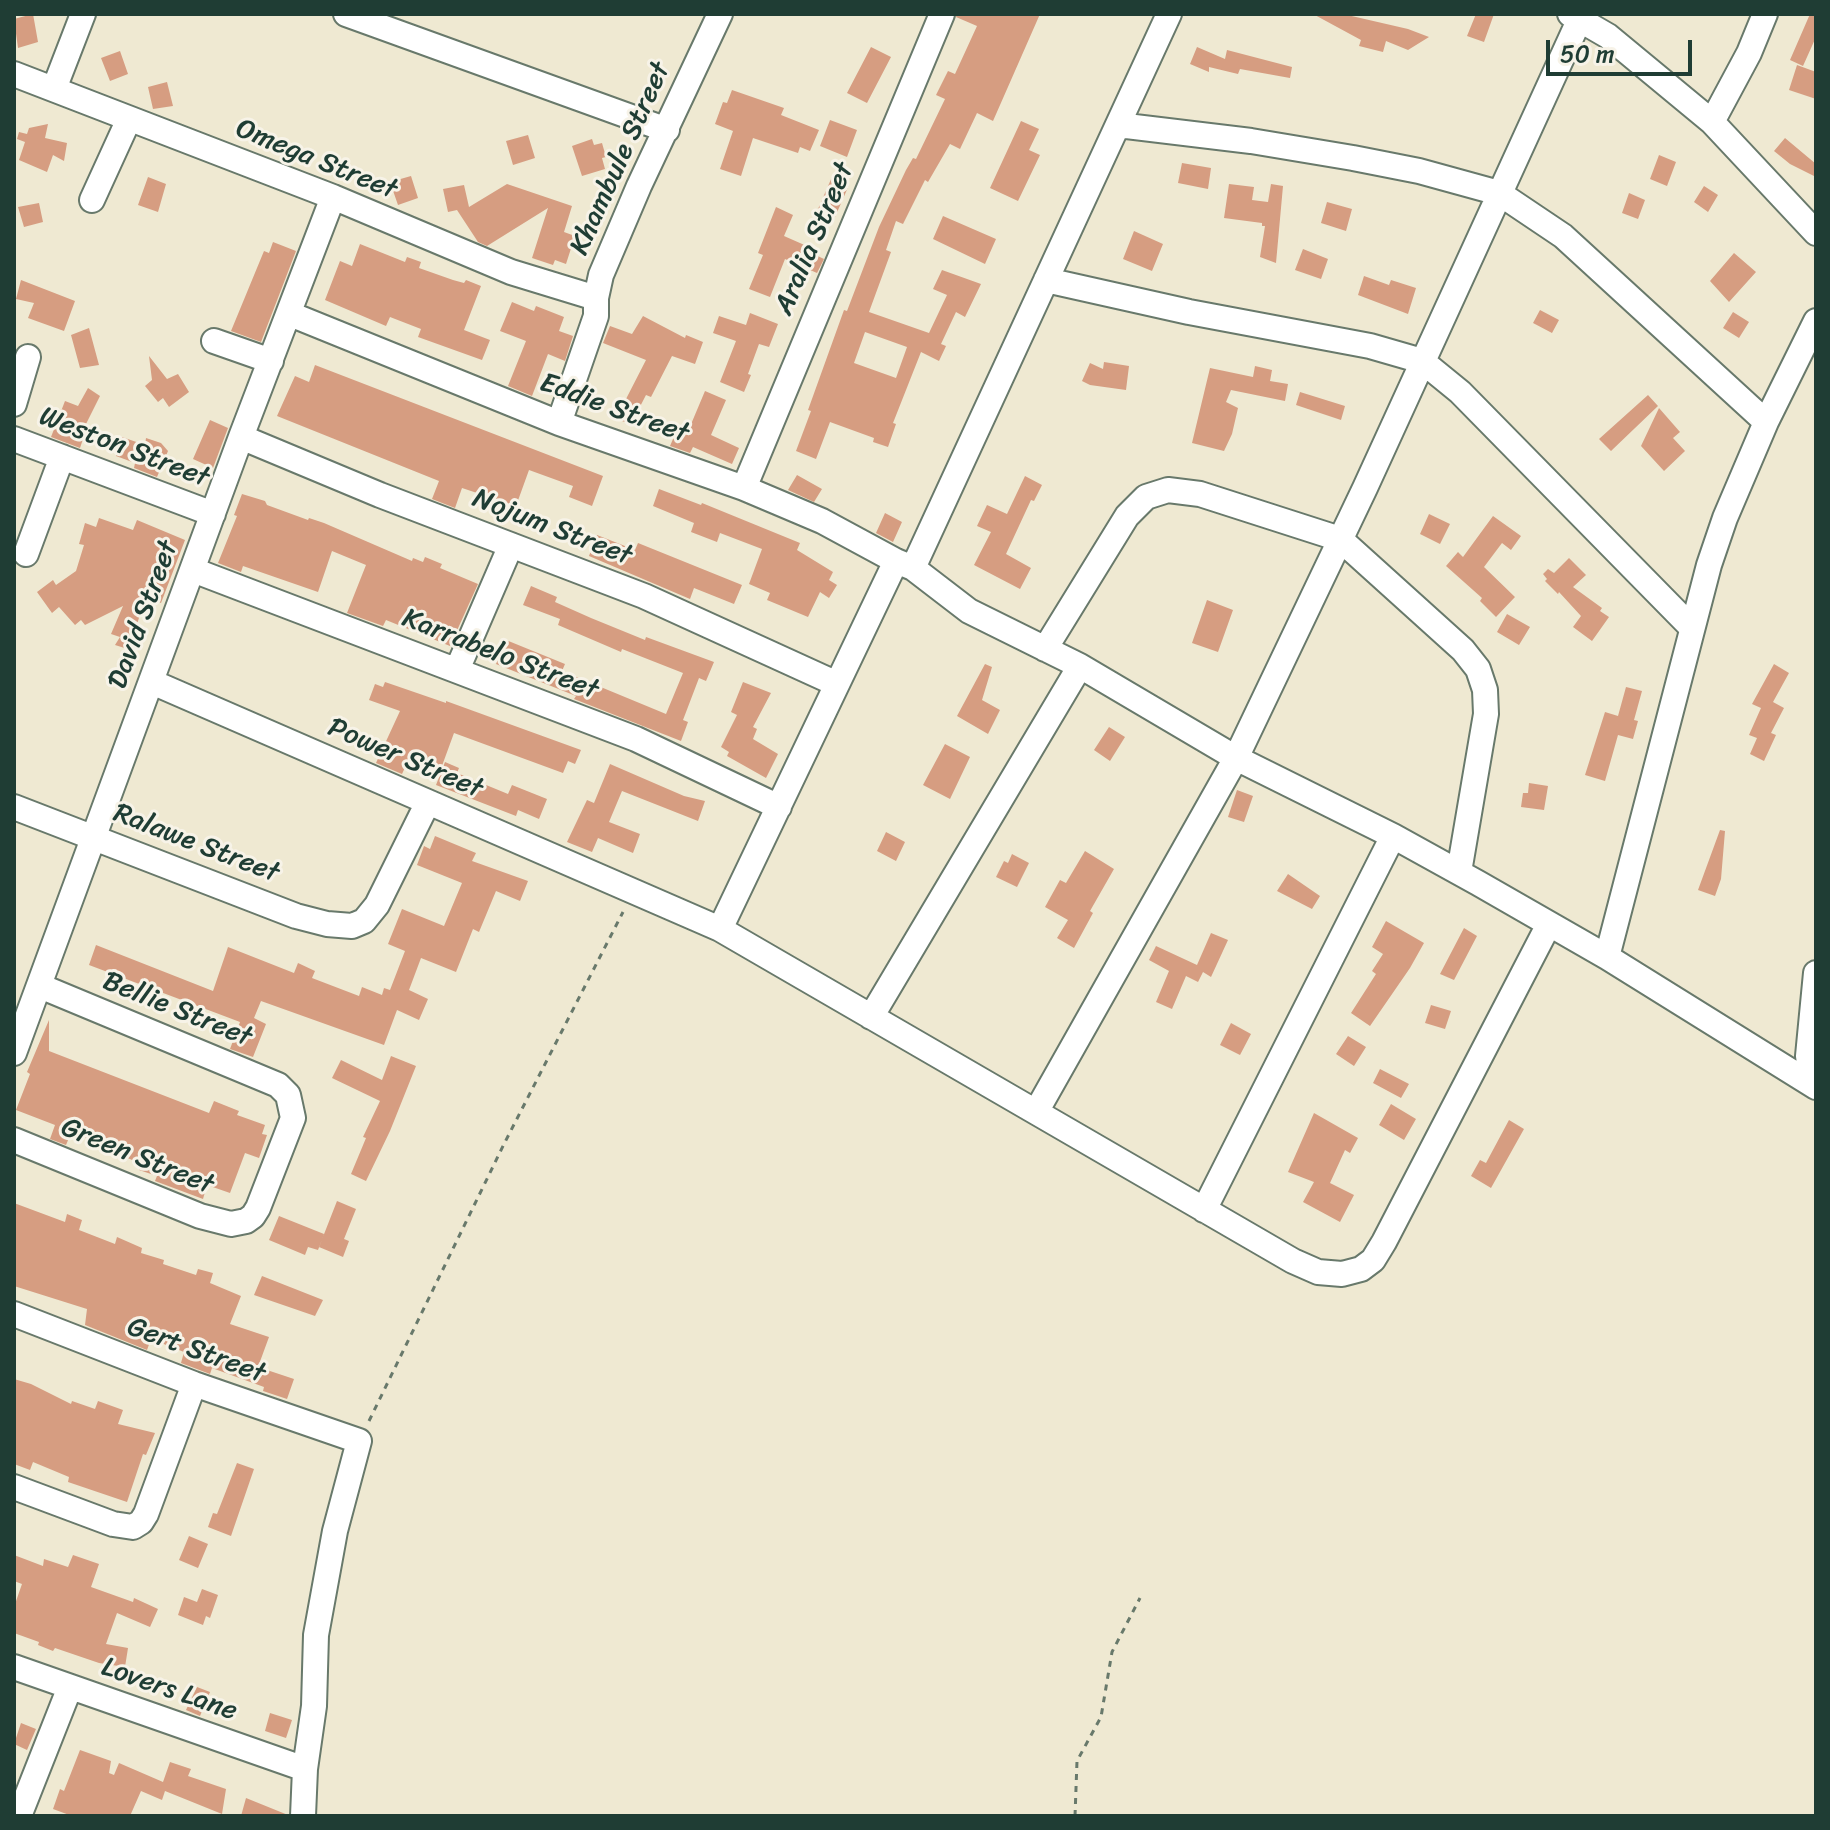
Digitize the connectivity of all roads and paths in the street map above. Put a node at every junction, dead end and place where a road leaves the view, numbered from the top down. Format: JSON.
{"nodes":[{"id":1,"x":83,"y":14,"type":"edge"},
{"id":2,"x":346,"y":14,"type":"edge"},
{"id":3,"x":720,"y":14,"type":"edge"},
{"id":4,"x":942,"y":14,"type":"edge"},
{"id":5,"x":1169,"y":14,"type":"edge"},
{"id":6,"x":1765,"y":14,"type":"edge"},
{"id":7,"x":1578,"y":15,"type":"edge"},
{"id":8,"x":14,"y":74,"type":"edge"},
{"id":9,"x":54,"y":89,"type":"junction"},
{"id":10,"x":129,"y":119,"type":"junction"},
{"id":11,"x":1712,"y":122,"type":"junction"},
{"id":12,"x":1118,"y":125,"type":"junction"},
{"id":13,"x":667,"y":130,"type":"junction"},
{"id":14,"x":1499,"y":193,"type":"junction"},
{"id":15,"x":333,"y":197,"type":"junction"},
{"id":16,"x":92,"y":200,"type":"dead end"},
{"id":17,"x":1816,"y":233,"type":"edge"},
{"id":18,"x":1046,"y":280,"type":"junction"},
{"id":19,"x":596,"y":298,"type":"junction"},
{"id":20,"x":290,"y":314,"type":"junction"},
{"id":21,"x":1816,"y":321,"type":"edge"},
{"id":22,"x":214,"y":341,"type":"dead end"},
{"id":23,"x":28,"y":357,"type":"dead end"},
{"id":24,"x":271,"y":361,"type":"junction"},
{"id":25,"x":1422,"y":361,"type":"junction"},
{"id":26,"x":14,"y":404,"type":"edge"},
{"id":27,"x":1766,"y":422,"type":"junction"},
{"id":28,"x":559,"y":423,"type":"junction"},
{"id":29,"x":241,"y":437,"type":"junction"},
{"id":30,"x":14,"y":439,"type":"edge"},
{"id":31,"x":62,"y":457,"type":"junction"},
{"id":32,"x":744,"y":488,"type":"junction"},
{"id":33,"x":213,"y":514,"type":"junction"},
{"id":34,"x":1340,"y":539,"type":"junction"},
{"id":35,"x":511,"y":545,"type":"junction"},
{"id":36,"x":26,"y":554,"type":"dead end"},
{"id":37,"x":905,"y":564,"type":"junction"},
{"id":38,"x":193,"y":570,"type":"junction"},
{"id":39,"x":1692,"y":628,"type":"junction"},
{"id":40,"x":1045,"y":649,"type":"junction"},
{"id":41,"x":1080,"y":666,"type":"junction"},
{"id":42,"x":457,"y":670,"type":"junction"},
{"id":43,"x":152,"y":682,"type":"junction"},
{"id":44,"x":837,"y":684,"type":"junction"},
{"id":45,"x":1236,"y":758,"type":"junction"},
{"id":46,"x":428,"y":802,"type":"junction"},
{"id":47,"x":14,"y":807,"type":"edge"},
{"id":48,"x":779,"y":807,"type":"junction"},
{"id":49,"x":93,"y":836,"type":"junction"},
{"id":50,"x":1393,"y":836,"type":"junction"},
{"id":51,"x":1459,"y":872,"type":"junction"},
{"id":52,"x":634,"y":891,"type":"junction"},
{"id":53,"x":1549,"y":924,"type":"junction"},
{"id":54,"x":720,"y":929,"type":"junction"},
{"id":55,"x":1607,"y":957,"type":"junction"},
{"id":56,"x":1816,"y":973,"type":"edge"},
{"id":57,"x":40,"y":986,"type":"junction"},
{"id":58,"x":871,"y":1017,"type":"junction"},
{"id":59,"x":14,"y":1053,"type":"edge"},
{"id":60,"x":1816,"y":1085,"type":"edge"},
{"id":61,"x":1036,"y":1112,"type":"junction"},
{"id":62,"x":14,"y":1140,"type":"edge"},
{"id":63,"x":1204,"y":1210,"type":"junction"},
{"id":64,"x":239,"y":1223,"type":"joint"},
{"id":65,"x":14,"y":1314,"type":"edge"},
{"id":66,"x":194,"y":1384,"type":"junction"},
{"id":67,"x":359,"y":1441,"type":"junction"},
{"id":68,"x":14,"y":1487,"type":"edge"},
{"id":69,"x":1140,"y":1598,"type":"dead end"},
{"id":70,"x":14,"y":1667,"type":"edge"},
{"id":71,"x":70,"y":1687,"type":"junction"},
{"id":72,"x":305,"y":1769,"type":"junction"},
{"id":73,"x":19,"y":1816,"type":"edge"},
{"id":74,"x":303,"y":1816,"type":"edge"},
{"id":75,"x":1075,"y":1816,"type":"edge"}],
"edges":[{"from":1,"to":9,"type":"street"},
{"from":2,"to":13,"type":"street"},
{"from":3,"to":13,"type":"street","name":"Khambule Street"},
{"from":4,"to":32,"type":"street","name":"Aralia Street"},
{"from":5,"to":12,"type":"street"},
{"from":6,"to":11,"type":"street"},
{"from":7,"to":11,"type":"street"},
{"from":7,"to":14,"type":"street"},
{"from":8,"to":9,"type":"street","name":"Omega Street"},
{"from":9,"to":10,"type":"street","name":"Omega Street"},
{"from":10,"to":15,"type":"street","name":"Omega Street"},
{"from":10,"to":16,"type":"street"},
{"from":11,"to":17,"type":"street"},
{"from":12,"to":14,"type":"street"},
{"from":12,"to":18,"type":"street"},
{"from":13,"to":19,"type":"street","name":"Khambule Street"},
{"from":14,"to":25,"type":"street"},
{"from":14,"to":27,"type":"street"},
{"from":15,"to":19,"type":"street","name":"Omega Street"},
{"from":15,"to":20,"type":"street","name":"David Street"},
{"from":18,"to":25,"type":"street"},
{"from":18,"to":37,"type":"street"},
{"from":19,"to":28,"type":"street","name":"Khambule Street"},
{"from":20,"to":24,"type":"street","name":"David Street"},
{"from":20,"to":28,"type":"street","name":"Eddie Street"},
{"from":21,"to":27,"type":"street"},
{"from":22,"to":24,"type":"street"},
{"from":23,"to":26,"type":"street"},
{"from":24,"to":29,"type":"street","name":"David Street"},
{"from":25,"to":34,"type":"street"},
{"from":25,"to":39,"type":"street"},
{"from":27,"to":39,"type":"street"},
{"from":28,"to":32,"type":"street","name":"Eddie Street"},
{"from":29,"to":33,"type":"street","name":"David Street"},
{"from":29,"to":35,"type":"street","name":"Nojum Street"},
{"from":30,"to":31,"type":"street","name":"Weston Street"},
{"from":31,"to":33,"type":"street","name":"Weston Street"},
{"from":31,"to":36,"type":"street"},
{"from":32,"to":37,"type":"street","name":"Eddie Street"},
{"from":33,"to":38,"type":"street","name":"David Street"},
{"from":34,"to":40,"type":"street"},
{"from":34,"to":45,"type":"street"},
{"from":34,"to":51,"type":"street"},
{"from":35,"to":42,"type":"street"},
{"from":35,"to":44,"type":"street","name":"Nojum Street"},
{"from":37,"to":40,"type":"street","name":"Eddie Street"},
{"from":37,"to":44,"type":"street"},
{"from":38,"to":42,"type":"street","name":"Karrabelo Street"},
{"from":38,"to":43,"type":"street","name":"David Street"},
{"from":39,"to":55,"type":"street"},
{"from":40,"to":41,"type":"street","name":"Eddie Street"},
{"from":41,"to":45,"type":"street","name":"Eddie Street"},
{"from":41,"to":58,"type":"street"},
{"from":42,"to":48,"type":"street","name":"Karrabelo Street"},
{"from":43,"to":46,"type":"street","name":"Power Street"},
{"from":43,"to":49,"type":"street","name":"David Street"},
{"from":44,"to":48,"type":"street"},
{"from":45,"to":50,"type":"street","name":"Eddie Street"},
{"from":45,"to":61,"type":"street"},
{"from":46,"to":49,"type":"street","name":"Ralawe Street"},
{"from":46,"to":52,"type":"street","name":"Power Street"},
{"from":47,"to":49,"type":"street","name":"Ralawe Street"},
{"from":48,"to":54,"type":"street"},
{"from":49,"to":57,"type":"street","name":"David Street"},
{"from":50,"to":51,"type":"street","name":"Eddie Street"},
{"from":50,"to":63,"type":"street"},
{"from":51,"to":53,"type":"street","name":"Eddie Street"},
{"from":52,"to":54,"type":"street","name":"Power Street"},
{"from":52,"to":67,"type":"path"},
{"from":53,"to":55,"type":"street","name":"Eddie Street"},
{"from":53,"to":63,"type":"street","name":"Power Street"},
{"from":54,"to":58,"type":"street","name":"Power Street"},
{"from":55,"to":60,"type":"street","name":"Eddie Street"},
{"from":56,"to":60,"type":"street"},
{"from":57,"to":59,"type":"street","name":"David Street"},
{"from":57,"to":64,"type":"street","name":"Bellie Street"},
{"from":58,"to":61,"type":"street","name":"Power Street"},
{"from":61,"to":63,"type":"street","name":"Power Street"},
{"from":62,"to":64,"type":"street","name":"Green Street"},
{"from":65,"to":66,"type":"street","name":"Gert Street"},
{"from":66,"to":67,"type":"street","name":"Gert Street"},
{"from":66,"to":68,"type":"street"},
{"from":67,"to":72,"type":"street"},
{"from":69,"to":75,"type":"path"},
{"from":70,"to":71,"type":"street","name":"Lovers Lane"},
{"from":71,"to":72,"type":"street","name":"Lovers Lane"},
{"from":71,"to":73,"type":"street"},
{"from":72,"to":74,"type":"street"}]}
